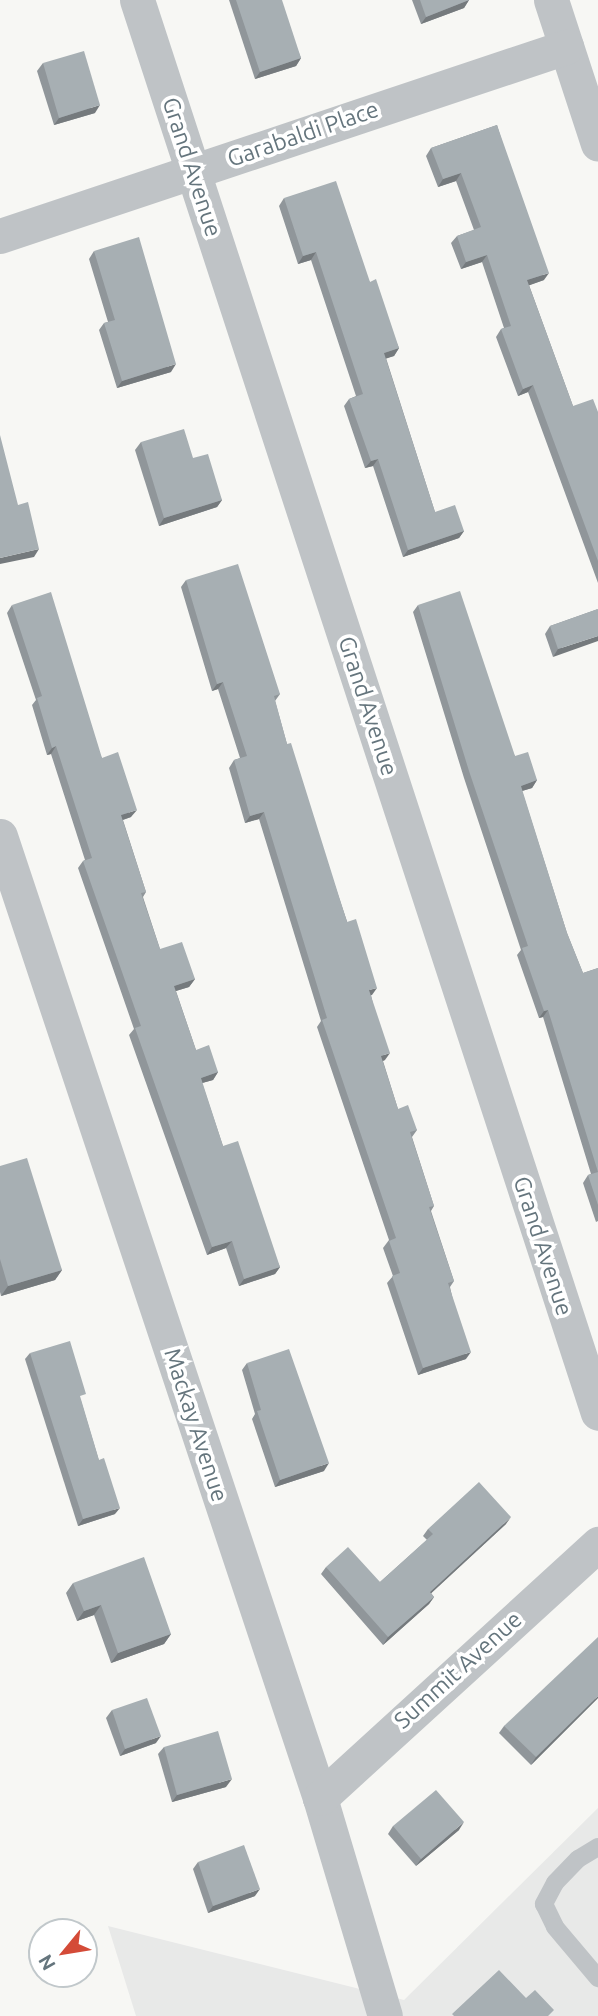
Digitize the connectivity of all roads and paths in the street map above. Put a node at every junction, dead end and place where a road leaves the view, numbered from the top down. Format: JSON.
{"nodes":[{"id":1,"x":137,"y":0,"type":"edge"},
{"id":2,"x":551,"y":0,"type":"edge"},
{"id":3,"x":566,"y":47,"type":"junction"},
{"id":4,"x":598,"y":144,"type":"edge"},
{"id":5,"x":194,"y":172,"type":"junction"},
{"id":6,"x":0,"y":236,"type":"edge"},
{"id":7,"x":0,"y":836,"type":"edge"},
{"id":8,"x":598,"y":1413,"type":"edge"},
{"id":9,"x":598,"y":1544,"type":"edge"},
{"id":10,"x":320,"y":1798,"type":"junction"},
{"id":11,"x":598,"y":1847,"type":"edge"},
{"id":12,"x":598,"y":1978,"type":"edge"},
{"id":13,"x":380,"y":2012,"type":"edge"}],
"edges":[{"from":1,"to":5,"type":"street","name":"Grand Avenue"},
{"from":2,"to":3,"type":"street"},
{"from":3,"to":4,"type":"street"},
{"from":3,"to":5,"type":"street","name":"Garabaldi Place"},
{"from":5,"to":6,"type":"street","name":"Garabaldi Place"},
{"from":5,"to":8,"type":"street","name":"Grand Avenue"},
{"from":7,"to":10,"type":"street","name":"Mackay Avenue"},
{"from":9,"to":10,"type":"street","name":"Summit Avenue"},
{"from":10,"to":13,"type":"street","name":"Mackay Avenue"},
{"from":11,"to":12,"type":"lane"}]}
